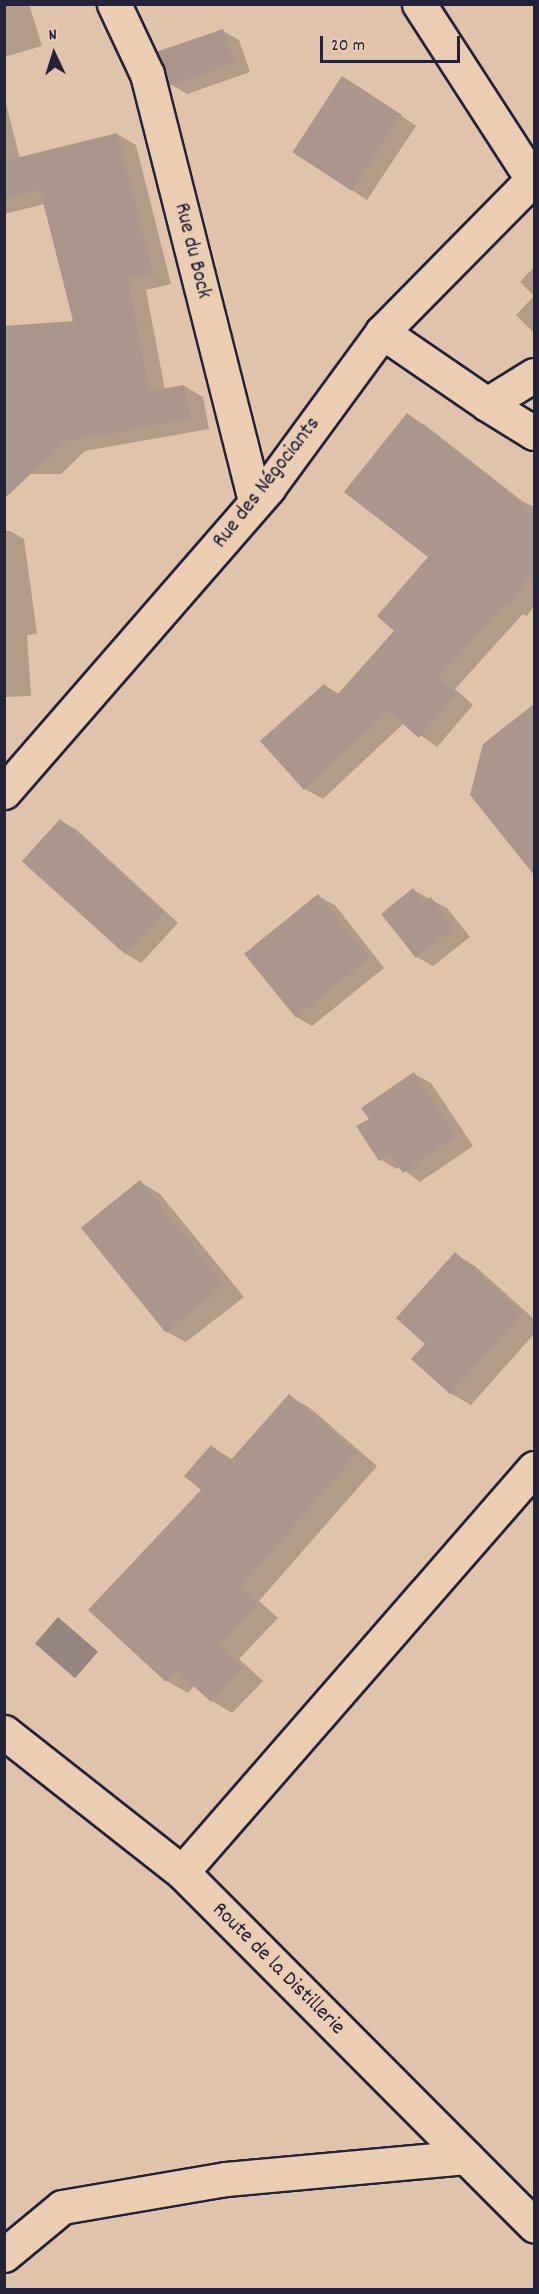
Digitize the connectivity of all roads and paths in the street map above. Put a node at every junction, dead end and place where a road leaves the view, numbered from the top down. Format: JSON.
{"nodes":[{"id":1,"x":114,"y":4,"type":"edge"},
{"id":2,"x":419,"y":4,"type":"edge"},
{"id":3,"x":534,"y":179,"type":"edge"},
{"id":4,"x":382,"y":332,"type":"junction"},
{"id":5,"x":534,"y":375,"type":"edge"},
{"id":6,"x":487,"y":404,"type":"junction"},
{"id":7,"x":534,"y":433,"type":"edge"},
{"id":8,"x":255,"y":502,"type":"junction"},
{"id":9,"x":4,"y":792,"type":"edge"},
{"id":10,"x":534,"y":1468,"type":"edge"},
{"id":11,"x":4,"y":1732,"type":"edge"},
{"id":12,"x":182,"y":1872,"type":"junction"},
{"id":13,"x":466,"y":2157,"type":"junction"},
{"id":14,"x":534,"y":2225,"type":"edge"},
{"id":15,"x":4,"y":2255,"type":"edge"}],
"edges":[{"from":1,"to":8,"type":"street","name":"Rue du Bock"},
{"from":2,"to":3,"type":"street"},
{"from":3,"to":4,"type":"street","name":"Rue des Négociants"},
{"from":4,"to":6,"type":"street"},
{"from":4,"to":8,"type":"street","name":"Rue des Négociants"},
{"from":5,"to":6,"type":"street"},
{"from":6,"to":7,"type":"street"},
{"from":8,"to":9,"type":"street","name":"Rue des Négociants"},
{"from":10,"to":12,"type":"street"},
{"from":11,"to":12,"type":"street","name":"Route de la Distillerie"},
{"from":12,"to":13,"type":"street","name":"Route de la Distillerie"},
{"from":13,"to":14,"type":"street","name":"Route de la Distillerie"},
{"from":13,"to":15,"type":"street"}]}
